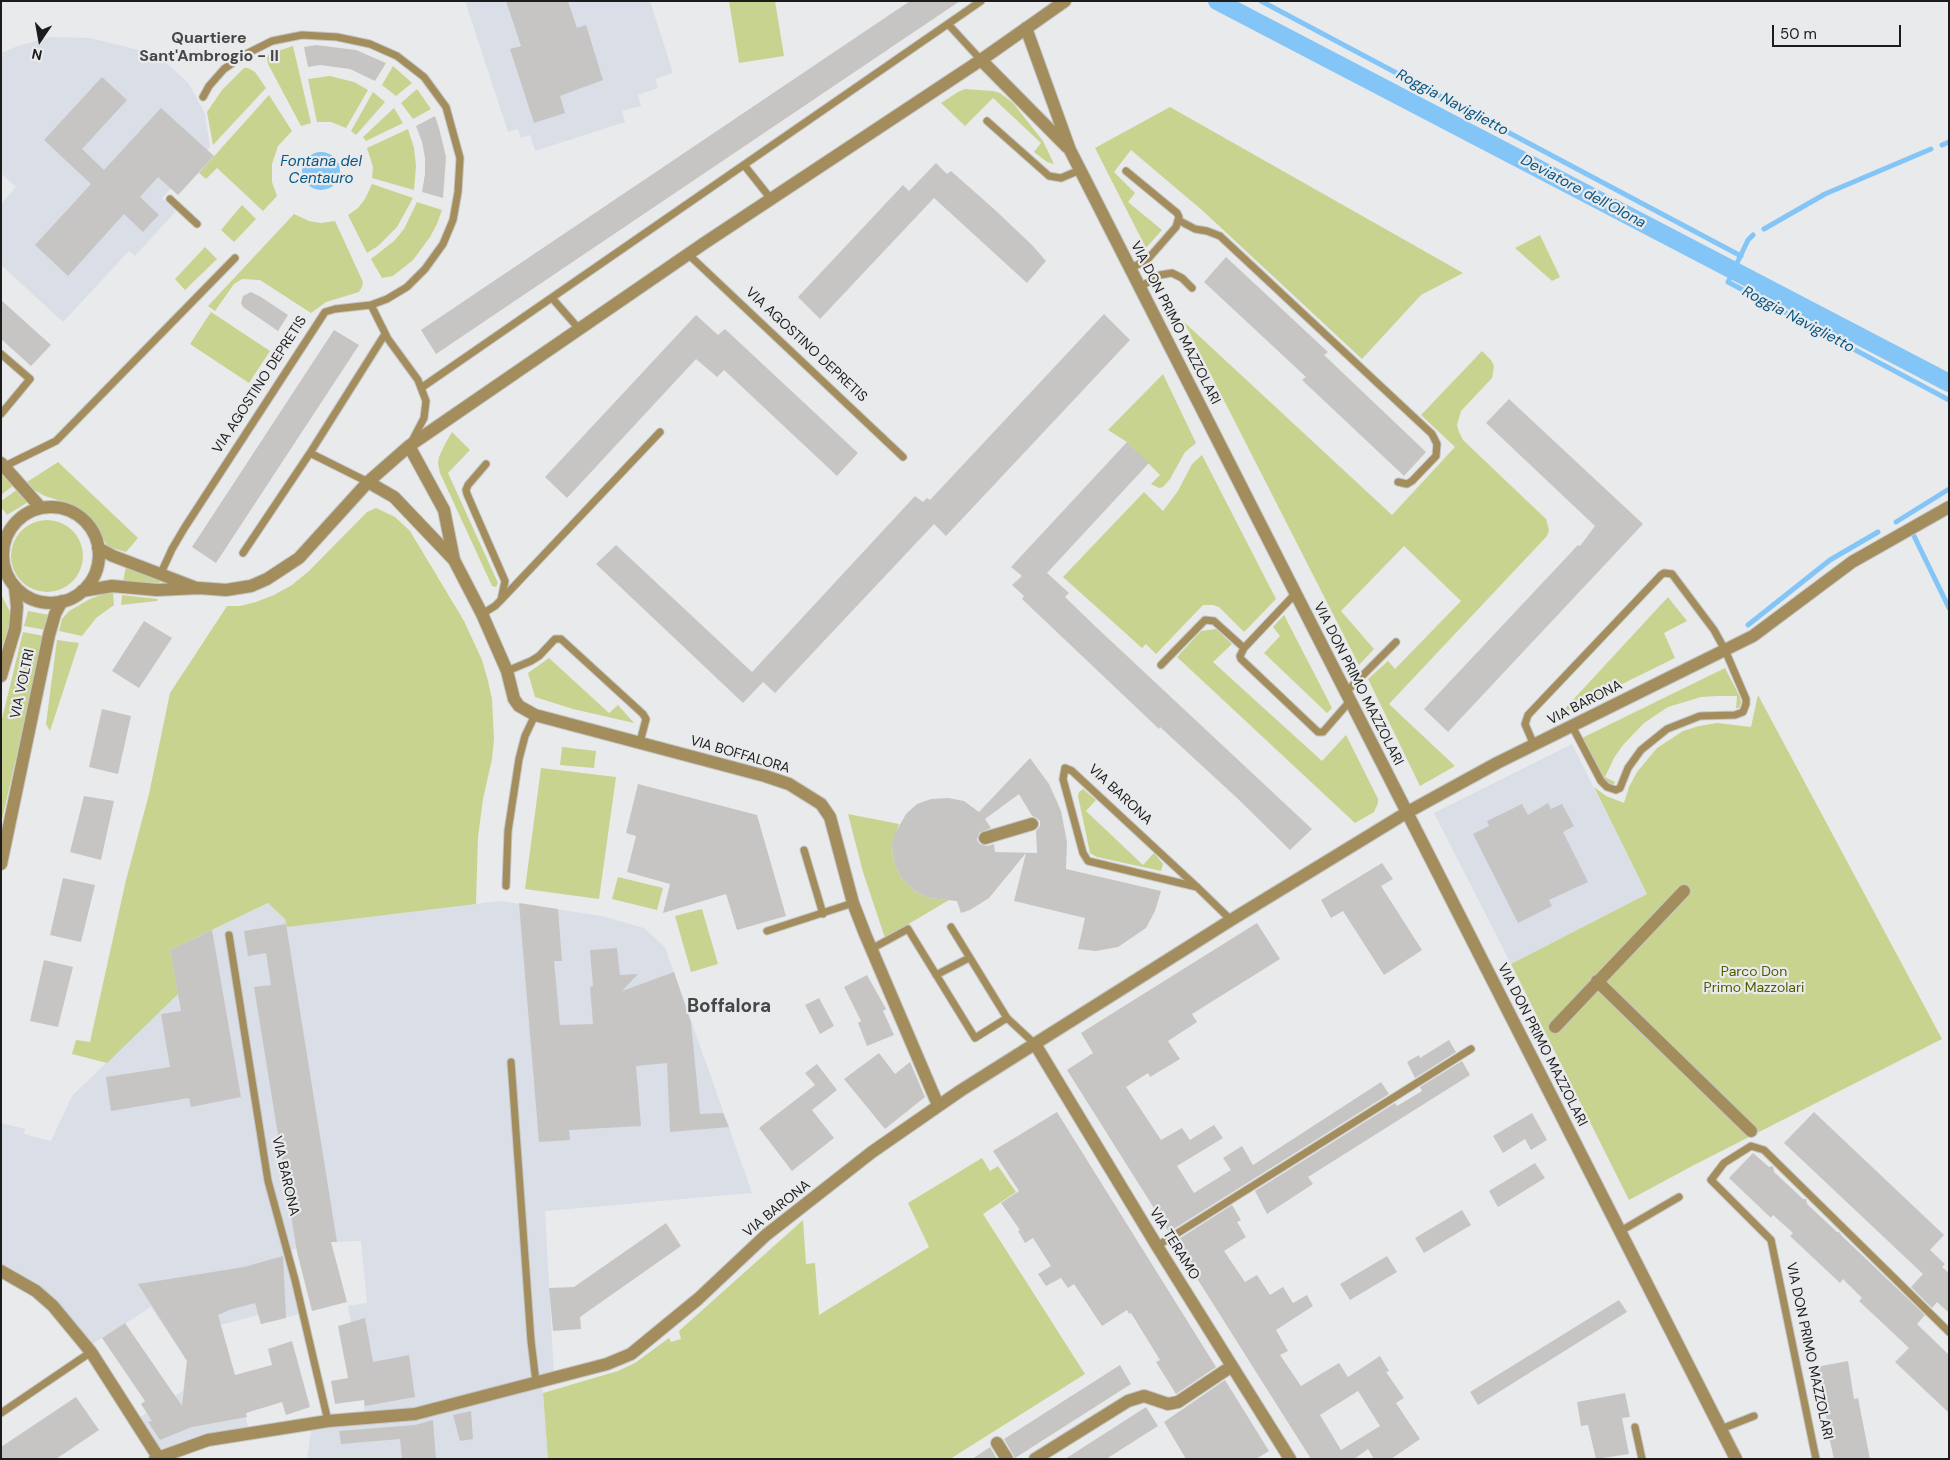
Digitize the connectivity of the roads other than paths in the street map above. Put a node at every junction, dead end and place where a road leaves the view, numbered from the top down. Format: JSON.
{"nodes":[{"id":1,"x":981,"y":1,"type":"edge"},
{"id":2,"x":1065,"y":1,"type":"edge"},
{"id":3,"x":948,"y":24,"type":"junction"},
{"id":4,"x":1026,"y":28,"type":"junction"},
{"id":5,"x":981,"y":60,"type":"junction"},
{"id":6,"x":203,"y":97,"type":"dead end"},
{"id":7,"x":987,"y":121,"type":"dead end"},
{"id":8,"x":1070,"y":150,"type":"junction"},
{"id":9,"x":744,"y":165,"type":"junction"},
{"id":10,"x":1080,"y":170,"type":"junction"},
{"id":11,"x":1126,"y":171,"type":"dead end"},
{"id":12,"x":170,"y":199,"type":"dead end"},
{"id":13,"x":771,"y":199,"type":"junction"},
{"id":14,"x":1178,"y":220,"type":"junction"},
{"id":15,"x":197,"y":224,"type":"dead end"},
{"id":16,"x":689,"y":255,"type":"junction"},
{"id":17,"x":234,"y":258,"type":"dead end"},
{"id":18,"x":1131,"y":268,"type":"junction"},
{"id":19,"x":1140,"y":287,"type":"junction"},
{"id":20,"x":1192,"y":288,"type":"dead end"},
{"id":21,"x":552,"y":298,"type":"junction"},
{"id":22,"x":371,"y":305,"type":"junction"},
{"id":23,"x":580,"y":330,"type":"junction"},
{"id":24,"x":385,"y":334,"type":"junction"},
{"id":25,"x":1,"y":354,"type":"edge"},
{"id":26,"x":421,"y":388,"type":"junction"},
{"id":27,"x":1,"y":414,"type":"edge"},
{"id":28,"x":660,"y":432,"type":"dead end"},
{"id":29,"x":409,"y":446,"type":"junction"},
{"id":30,"x":310,"y":452,"type":"junction"},
{"id":31,"x":903,"y":457,"type":"dead end"},
{"id":32,"x":3,"y":464,"type":"edge"},
{"id":33,"x":486,"y":464,"type":"dead end"},
{"id":34,"x":368,"y":482,"type":"junction"},
{"id":35,"x":1398,"y":482,"type":"dead end"},
{"id":36,"x":1949,"y":507,"type":"edge"},
{"id":37,"x":41,"y":508,"type":"junction"},
{"id":38,"x":5,"y":527,"type":"edge"},
{"id":39,"x":98,"y":548,"type":"junction"},
{"id":40,"x":243,"y":553,"type":"dead end"},
{"id":41,"x":454,"y":560,"type":"junction"},
{"id":42,"x":161,"y":573,"type":"junction"},
{"id":43,"x":16,"y":587,"type":"junction"},
{"id":44,"x":199,"y":588,"type":"junction"},
{"id":45,"x":82,"y":591,"type":"junction"},
{"id":46,"x":1295,"y":594,"type":"junction"},
{"id":47,"x":62,"y":600,"type":"junction"},
{"id":48,"x":501,"y":600,"type":"junction"},
{"id":49,"x":482,"y":614,"type":"junction"},
{"id":50,"x":1396,"y":642,"type":"dead end"},
{"id":51,"x":1244,"y":648,"type":"junction"},
{"id":52,"x":1725,"y":650,"type":"junction"},
{"id":53,"x":1161,"y":665,"type":"dead end"},
{"id":54,"x":506,"y":671,"type":"junction"},
{"id":55,"x":1,"y":676,"type":"edge"},
{"id":56,"x":1348,"y":697,"type":"junction"},
{"id":57,"x":535,"y":715,"type":"junction"},
{"id":58,"x":1572,"y":726,"type":"junction"},
{"id":59,"x":640,"y":742,"type":"junction"},
{"id":60,"x":1534,"y":745,"type":"junction"},
{"id":61,"x":1406,"y":813,"type":"junction"},
{"id":62,"x":1032,"y":824,"type":"dead end"},
{"id":63,"x":4,"y":836,"type":"edge"},
{"id":64,"x":985,"y":838,"type":"dead end"},
{"id":65,"x":804,"y":850,"type":"dead end"},
{"id":66,"x":1,"y":864,"type":"edge"},
{"id":67,"x":506,"y":886,"type":"dead end"},
{"id":68,"x":1197,"y":887,"type":"junction"},
{"id":69,"x":1684,"y":891,"type":"dead end"},
{"id":70,"x":853,"y":903,"type":"junction"},
{"id":71,"x":822,"y":914,"type":"junction"},
{"id":72,"x":1231,"y":920,"type":"junction"},
{"id":73,"x":951,"y":927,"type":"dead end"},
{"id":74,"x":767,"y":931,"type":"dead end"},
{"id":75,"x":229,"y":935,"type":"dead end"},
{"id":76,"x":873,"y":948,"type":"junction"},
{"id":77,"x":969,"y":958,"type":"junction"},
{"id":78,"x":936,"y":975,"type":"junction"},
{"id":79,"x":1597,"y":981,"type":"junction"},
{"id":80,"x":1007,"y":1018,"type":"junction"},
{"id":81,"x":1555,"y":1027,"type":"dead end"},
{"id":82,"x":1035,"y":1044,"type":"junction"},
{"id":83,"x":1471,"y":1049,"type":"dead end"},
{"id":84,"x":511,"y":1062,"type":"dead end"},
{"id":85,"x":938,"y":1105,"type":"junction"},
{"id":86,"x":1751,"y":1131,"type":"dead end"},
{"id":87,"x":1679,"y":1198,"type":"dead end"},
{"id":88,"x":1619,"y":1232,"type":"junction"},
{"id":89,"x":1157,"y":1246,"type":"junction"},
{"id":90,"x":1,"y":1270,"type":"edge"},
{"id":91,"x":1949,"y":1332,"type":"edge"},
{"id":92,"x":91,"y":1352,"type":"junction"},
{"id":93,"x":1232,"y":1366,"type":"junction"},
{"id":94,"x":536,"y":1382,"type":"junction"},
{"id":95,"x":1,"y":1413,"type":"edge"},
{"id":96,"x":1754,"y":1416,"type":"dead end"},
{"id":97,"x":328,"y":1421,"type":"junction"},
{"id":98,"x":1635,"y":1427,"type":"dead end"},
{"id":99,"x":1721,"y":1429,"type":"junction"},
{"id":100,"x":997,"y":1443,"type":"dead end"},
{"id":101,"x":157,"y":1458,"type":"edge"},
{"id":102,"x":1007,"y":1459,"type":"edge"},
{"id":103,"x":1035,"y":1459,"type":"edge"},
{"id":104,"x":1290,"y":1459,"type":"edge"},
{"id":105,"x":1642,"y":1459,"type":"edge"},
{"id":106,"x":1736,"y":1459,"type":"edge"},
{"id":107,"x":1816,"y":1459,"type":"edge"}],
"edges":[{"from":1,"to":3,"type":"lane"},
{"from":2,"to":4,"type":"street"},
{"from":3,"to":5,"type":"lane"},
{"from":3,"to":9,"type":"lane"},
{"from":4,"to":5,"type":"street"},
{"from":4,"to":8,"type":"street","name":"VIA DON PRIMO MAZZOLARI"},
{"from":5,"to":8,"type":"street","name":"VIA DON PRIMO MAZZOLARI"},
{"from":5,"to":13,"type":"street"},
{"from":6,"to":22,"type":"lane","name":"VIA AGOSTINO DEPRETIS"},
{"from":7,"to":10,"type":"lane"},
{"from":8,"to":10,"type":"street","name":"VIA DON PRIMO MAZZOLARI"},
{"from":9,"to":13,"type":"lane"},
{"from":9,"to":21,"type":"lane"},
{"from":10,"to":18,"type":"street","name":"VIA DON PRIMO MAZZOLARI"},
{"from":11,"to":14,"type":"lane"},
{"from":12,"to":15,"type":"lane"},
{"from":13,"to":16,"type":"street"},
{"from":14,"to":18,"type":"lane"},
{"from":14,"to":35,"type":"lane"},
{"from":16,"to":23,"type":"street"},
{"from":16,"to":31,"type":"lane","name":"VIA AGOSTINO DEPRETIS"},
{"from":17,"to":32,"type":"lane"},
{"from":18,"to":19,"type":"street","name":"VIA DON PRIMO MAZZOLARI"},
{"from":19,"to":20,"type":"lane"},
{"from":19,"to":46,"type":"street","name":"VIA DON PRIMO MAZZOLARI"},
{"from":21,"to":23,"type":"lane"},
{"from":21,"to":26,"type":"lane"},
{"from":22,"to":24,"type":"lane"},
{"from":22,"to":42,"type":"lane","name":"VIA AGOSTINO DEPRETIS"},
{"from":23,"to":29,"type":"street"},
{"from":24,"to":26,"type":"lane"},
{"from":24,"to":30,"type":"lane"},
{"from":25,"to":27,"type":"lane"},
{"from":26,"to":29,"type":"lane"},
{"from":28,"to":48,"type":"lane"},
{"from":29,"to":34,"type":"street"},
{"from":29,"to":41,"type":"street","name":"VIA BOFFALORA"},
{"from":30,"to":34,"type":"lane"},
{"from":30,"to":40,"type":"lane"},
{"from":32,"to":37,"type":"street"},
{"from":33,"to":48,"type":"lane"},
{"from":34,"to":41,"type":"street","name":"VIA BOFFALORA"},
{"from":34,"to":44,"type":"street"},
{"from":36,"to":52,"type":"street","name":"VIA BARONA"},
{"from":37,"to":38,"type":"street"},
{"from":37,"to":39,"type":"street"},
{"from":38,"to":43,"type":"street"},
{"from":39,"to":42,"type":"street"},
{"from":39,"to":45,"type":"street"},
{"from":41,"to":49,"type":"street","name":"VIA BOFFALORA"},
{"from":42,"to":44,"type":"street"},
{"from":43,"to":47,"type":"street"},
{"from":43,"to":55,"type":"street","name":"VIA VOLTRI"},
{"from":44,"to":45,"type":"street"},
{"from":45,"to":47,"type":"street"},
{"from":46,"to":51,"type":"lane"},
{"from":46,"to":56,"type":"street","name":"VIA DON PRIMO MAZZOLARI"},
{"from":47,"to":63,"type":"street","name":"VIA VOLTRI"},
{"from":48,"to":49,"type":"lane"},
{"from":49,"to":54,"type":"street","name":"VIA BOFFALORA"},
{"from":50,"to":56,"type":"lane"},
{"from":51,"to":53,"type":"lane"},
{"from":51,"to":56,"type":"lane"},
{"from":52,"to":58,"type":"street","name":"VIA BARONA"},
{"from":52,"to":58,"type":"lane"},
{"from":52,"to":60,"type":"lane"},
{"from":54,"to":57,"type":"street","name":"VIA BOFFALORA"},
{"from":54,"to":59,"type":"lane"},
{"from":56,"to":61,"type":"street","name":"VIA DON PRIMO MAZZOLARI"},
{"from":57,"to":59,"type":"street","name":"VIA BOFFALORA"},
{"from":57,"to":67,"type":"lane"},
{"from":58,"to":60,"type":"street","name":"VIA BARONA"},
{"from":59,"to":70,"type":"street","name":"VIA BOFFALORA"},
{"from":60,"to":61,"type":"street","name":"VIA BARONA"},
{"from":61,"to":72,"type":"street","name":"VIA BARONA"},
{"from":61,"to":88,"type":"street","name":"VIA DON PRIMO MAZZOLARI"},
{"from":62,"to":64,"type":"street"},
{"from":63,"to":66,"type":"street","name":"VIA VOLTRI"},
{"from":65,"to":71,"type":"lane"},
{"from":68,"to":68,"type":"lane","name":"VIA BARONA"},
{"from":68,"to":72,"type":"lane","name":"VIA BARONA"},
{"from":69,"to":79,"type":"street"},
{"from":70,"to":71,"type":"lane"},
{"from":70,"to":76,"type":"street","name":"VIA BOFFALORA"},
{"from":71,"to":74,"type":"lane"},
{"from":72,"to":82,"type":"street","name":"VIA BARONA"},
{"from":73,"to":77,"type":"lane"},
{"from":75,"to":97,"type":"lane","name":"VIA BARONA"},
{"from":76,"to":78,"type":"lane"},
{"from":76,"to":85,"type":"street","name":"VIA BOFFALORA"},
{"from":77,"to":78,"type":"lane"},
{"from":77,"to":80,"type":"lane"},
{"from":78,"to":80,"type":"lane"},
{"from":79,"to":81,"type":"street"},
{"from":79,"to":86,"type":"street"},
{"from":80,"to":82,"type":"lane"},
{"from":82,"to":85,"type":"street","name":"VIA BARONA"},
{"from":82,"to":89,"type":"street","name":"VIA TERAMO"},
{"from":83,"to":89,"type":"lane"},
{"from":84,"to":94,"type":"lane"},
{"from":85,"to":94,"type":"street","name":"VIA BARONA"},
{"from":87,"to":88,"type":"lane"},
{"from":88,"to":99,"type":"street","name":"VIA DON PRIMO MAZZOLARI"},
{"from":89,"to":93,"type":"street","name":"VIA TERAMO"},
{"from":90,"to":92,"type":"street"},
{"from":91,"to":107,"type":"lane","name":"VIA DON PRIMO MAZZOLARI"},
{"from":92,"to":95,"type":"lane"},
{"from":92,"to":101,"type":"street"},
{"from":93,"to":103,"type":"street"},
{"from":93,"to":104,"type":"street","name":"VIA TERAMO"},
{"from":94,"to":97,"type":"street","name":"VIA BARONA"},
{"from":96,"to":99,"type":"lane"},
{"from":97,"to":101,"type":"street","name":"VIA BARONA"},
{"from":98,"to":105,"type":"lane"},
{"from":99,"to":106,"type":"street","name":"VIA DON PRIMO MAZZOLARI"},
{"from":100,"to":102,"type":"street"}]}
